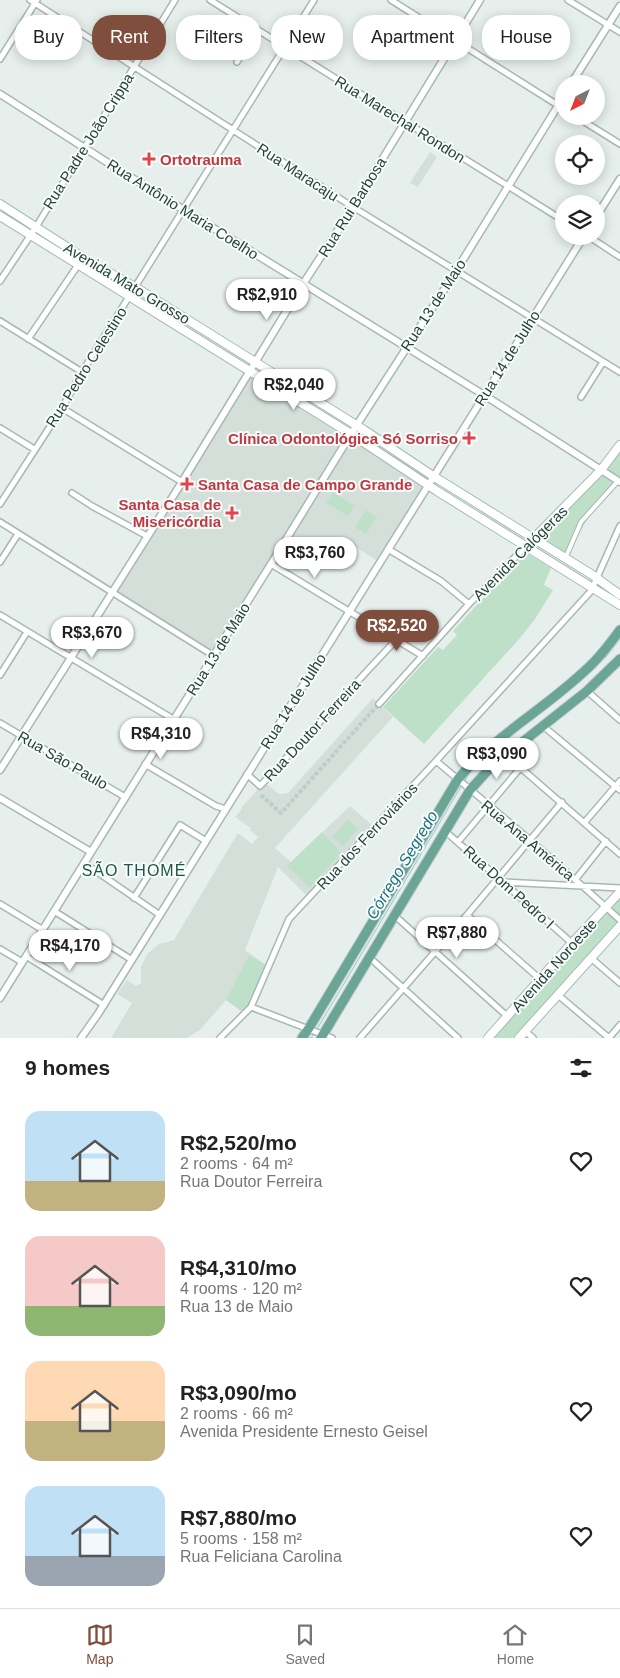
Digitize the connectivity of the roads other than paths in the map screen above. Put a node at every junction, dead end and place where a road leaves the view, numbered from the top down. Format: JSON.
{"nodes":[{"id":1,"x":175,"y":0,"type":"edge"},
{"id":2,"x":210,"y":0,"type":"edge"},
{"id":3,"x":314,"y":0,"type":"edge"},
{"id":4,"x":390,"y":0,"type":"edge"},
{"id":5,"x":480,"y":0,"type":"edge"},
{"id":6,"x":568,"y":0,"type":"edge"},
{"id":7,"x":34,"y":1,"type":"edge"},
{"id":8,"x":620,"y":6,"type":"edge"},
{"id":9,"x":234,"y":15,"type":"edge"},
{"id":10,"x":305,"y":15,"type":"edge"},
{"id":11,"x":414,"y":15,"type":"edge"},
{"id":12,"x":471,"y":15,"type":"edge"},
{"id":13,"x":608,"y":25,"type":"junction"},
{"id":14,"x":620,"y":32,"type":"edge"},
{"id":15,"x":472,"y":52,"type":"edge"},
{"id":16,"x":0,"y":59,"type":"edge"},
{"id":17,"x":277,"y":60,"type":"edge"},
{"id":18,"x":306,"y":60,"type":"edge"},
{"id":19,"x":443,"y":60,"type":"edge"},
{"id":20,"x":134,"y":67,"type":"junction"},
{"id":21,"x":577,"y":75,"type":"edge"},
{"id":22,"x":0,"y":94,"type":"edge"},
{"id":23,"x":555,"y":103,"type":"edge"},
{"id":24,"x":555,"y":116,"type":"edge"},
{"id":25,"x":404,"y":122,"type":"junction"},
{"id":26,"x":589,"y":125,"type":"edge"},
{"id":27,"x":233,"y":130,"type":"junction"},
{"id":28,"x":620,"y":144,"type":"edge"},
{"id":29,"x":84,"y":147,"type":"junction"},
{"id":30,"x":620,"y":179,"type":"edge"},
{"id":31,"x":508,"y":186,"type":"junction"},
{"id":32,"x":605,"y":203,"type":"edge"},
{"id":33,"x":0,"y":204,"type":"edge"},
{"id":34,"x":353,"y":207,"type":"junction"},
{"id":35,"x":184,"y":209,"type":"junction"},
{"id":36,"x":555,"y":215,"type":"edge"},
{"id":37,"x":0,"y":216,"type":"edge"},
{"id":38,"x":36,"y":227,"type":"junction"},
{"id":39,"x":30,"y":235,"type":"junction"},
{"id":40,"x":580,"y":245,"type":"edge"},
{"id":41,"x":601,"y":245,"type":"edge"},
{"id":42,"x":620,"y":257,"type":"edge"},
{"id":43,"x":87,"y":260,"type":"junction"},
{"id":44,"x":78,"y":265,"type":"junction"},
{"id":45,"x":456,"y":271,"type":"junction"},
{"id":46,"x":0,"y":281,"type":"edge"},
{"id":47,"x":303,"y":284,"type":"junction"},
{"id":48,"x":136,"y":287,"type":"junction"},
{"id":49,"x":130,"y":296,"type":"junction"},
{"id":50,"x":532,"y":318,"type":"junction"},
{"id":51,"x":0,"y":321,"type":"edge"},
{"id":52,"x":28,"y":339,"type":"junction"},
{"id":53,"x":406,"y":347,"type":"junction"},
{"id":54,"x":255,"y":362,"type":"junction"},
{"id":55,"x":603,"y":362,"type":"junction"},
{"id":56,"x":249,"y":370,"type":"junction"},
{"id":57,"x":82,"y":372,"type":"junction"},
{"id":58,"x":620,"y":372,"type":"edge"},
{"id":59,"x":484,"y":395,"type":"junction"},
{"id":60,"x":581,"y":397,"type":"dead end"},
{"id":61,"x":62,"y":408,"type":"junction"},
{"id":62,"x":356,"y":425,"type":"junction"},
{"id":63,"x":0,"y":428,"type":"edge"},
{"id":64,"x":351,"y":434,"type":"junction"},
{"id":65,"x":620,"y":445,"type":"edge"},
{"id":66,"x":34,"y":449,"type":"junction"},
{"id":67,"x":601,"y":470,"type":"junction"},
{"id":68,"x":434,"y":476,"type":"junction"},
{"id":69,"x":182,"y":482,"type":"junction"},
{"id":70,"x":619,"y":482,"type":"edge"},
{"id":71,"x":427,"y":485,"type":"junction"},
{"id":72,"x":72,"y":493,"type":"dead end"},
{"id":73,"x":0,"y":504,"type":"edge"},
{"id":74,"x":0,"y":522,"type":"edge"},
{"id":75,"x":620,"y":526,"type":"edge"},
{"id":76,"x":18,"y":534,"type":"junction"},
{"id":77,"x":147,"y":536,"type":"junction"},
{"id":78,"x":534,"y":539,"type":"junction"},
{"id":79,"x":526,"y":546,"type":"junction"},
{"id":80,"x":388,"y":549,"type":"junction"},
{"id":81,"x":565,"y":559,"type":"junction"},
{"id":82,"x":0,"y":562,"type":"edge"},
{"id":83,"x":272,"y":564,"type":"junction"},
{"id":84,"x":596,"y":578,"type":"junction"},
{"id":85,"x":593,"y":587,"type":"junction"},
{"id":86,"x":112,"y":592,"type":"junction"},
{"id":87,"x":620,"y":595,"type":"edge"},
{"id":88,"x":469,"y":604,"type":"junction"},
{"id":89,"x":620,"y":605,"type":"edge"},
{"id":90,"x":349,"y":611,"type":"junction"},
{"id":91,"x":0,"y":614,"type":"edge"},
{"id":92,"x":620,"y":630,"type":"edge"},
{"id":93,"x":27,"y":632,"type":"junction"},
{"id":94,"x":396,"y":640,"type":"junction"},
{"id":95,"x":214,"y":656,"type":"junction"},
{"id":96,"x":423,"y":656,"type":"junction"},
{"id":97,"x":70,"y":658,"type":"junction"},
{"id":98,"x":620,"y":659,"type":"edge"},
{"id":99,"x":0,"y":675,"type":"edge"},
{"id":100,"x":587,"y":692,"type":"junction"},
{"id":101,"x":378,"y":705,"type":"tunnel mouth"},
{"id":102,"x":174,"y":719,"type":"junction"},
{"id":103,"x":620,"y":720,"type":"edge"},
{"id":104,"x":0,"y":722,"type":"edge"},
{"id":105,"x":543,"y":726,"type":"junction"},
{"id":106,"x":21,"y":735,"type":"junction"},
{"id":107,"x":506,"y":754,"type":"junction"},
{"id":108,"x":436,"y":761,"type":"junction"},
{"id":109,"x":146,"y":764,"type":"junction"},
{"id":110,"x":521,"y":767,"type":"junction"},
{"id":111,"x":0,"y":770,"type":"edge"},
{"id":112,"x":247,"y":774,"type":"junction"},
{"id":113,"x":458,"y":779,"type":"junction"},
{"id":114,"x":620,"y":781,"type":"edge"},
{"id":115,"x":618,"y":788,"type":"edge"},
{"id":116,"x":469,"y":790,"type":"junction"},
{"id":117,"x":126,"y":796,"type":"junction"},
{"id":118,"x":0,"y":798,"type":"edge"},
{"id":119,"x":562,"y":802,"type":"junction"},
{"id":120,"x":488,"y":806,"type":"junction"},
{"id":121,"x":226,"y":809,"type":"junction"},
{"id":122,"x":584,"y":823,"type":"junction"},
{"id":123,"x":445,"y":830,"type":"junction"},
{"id":124,"x":530,"y":839,"type":"junction"},
{"id":125,"x":206,"y":841,"type":"junction"},
{"id":126,"x":606,"y":841,"type":"junction"},
{"id":127,"x":458,"y":842,"type":"junction"},
{"id":128,"x":91,"y":852,"type":"junction"},
{"id":129,"x":620,"y":854,"type":"edge"},
{"id":130,"x":84,"y":863,"type":"junction"},
{"id":131,"x":499,"y":877,"type":"junction"},
{"id":132,"x":576,"y":880,"type":"junction"},
{"id":133,"x":504,"y":882,"type":"junction"},
{"id":134,"x":581,"y":885,"type":"junction"},
{"id":135,"x":620,"y":888,"type":"edge"},
{"id":136,"x":620,"y":892,"type":"edge"},
{"id":137,"x":134,"y":898,"type":"junction"},
{"id":138,"x":0,"y":904,"type":"edge"},
{"id":139,"x":606,"y":907,"type":"junction"},
{"id":140,"x":54,"y":911,"type":"junction"},
{"id":141,"x":160,"y":915,"type":"junction"},
{"id":142,"x":394,"y":915,"type":"junction"},
{"id":143,"x":467,"y":915,"type":"junction"},
{"id":144,"x":620,"y":920,"type":"edge"},
{"id":145,"x":620,"y":926,"type":"edge"},
{"id":146,"x":42,"y":930,"type":"junction"},
{"id":147,"x":572,"y":943,"type":"junction"},
{"id":148,"x":0,"y":949,"type":"edge"},
{"id":149,"x":434,"y":952,"type":"junction"},
{"id":150,"x":369,"y":957,"type":"junction"},
{"id":151,"x":591,"y":958,"type":"junction"},
{"id":152,"x":24,"y":959,"type":"junction"},
{"id":153,"x":132,"y":960,"type":"junction"},
{"id":154,"x":540,"y":979,"type":"junction"},
{"id":155,"x":620,"y":983,"type":"edge"},
{"id":156,"x":403,"y":989,"type":"junction"},
{"id":157,"x":558,"y":995,"type":"junction"},
{"id":158,"x":0,"y":998,"type":"edge"},
{"id":159,"x":104,"y":1005,"type":"junction"},
{"id":160,"x":251,"y":1008,"type":"junction"},
{"id":161,"x":507,"y":1016,"type":"junction"},
{"id":162,"x":620,"y":1025,"type":"edge"},
{"id":163,"x":310,"y":1028,"type":"junction"},
{"id":164,"x":525,"y":1031,"type":"junction"},
{"id":165,"x":325,"y":1036,"type":"edge"},
{"id":166,"x":82,"y":1038,"type":"edge"},
{"id":167,"x":220,"y":1038,"type":"edge"},
{"id":168,"x":302,"y":1038,"type":"edge"},
{"id":169,"x":360,"y":1038,"type":"edge"},
{"id":170,"x":458,"y":1038,"type":"edge"},
{"id":171,"x":488,"y":1038,"type":"edge"},
{"id":172,"x":519,"y":1038,"type":"edge"},
{"id":173,"x":533,"y":1038,"type":"edge"},
{"id":174,"x":609,"y":1038,"type":"edge"}],
"edges":[{"from":1,"to":20,"type":"street","name":"Rua Padre João Crippa"},
{"from":2,"to":9,"type":"street","name":"Rua Marechal Rondon"},
{"from":3,"to":10,"type":"street","name":"Rua Pedro Celestino"},
{"from":4,"to":11,"type":"street"},
{"from":5,"to":12,"type":"street","name":"Rua Rui Barbosa"},
{"from":6,"to":13,"type":"street"},
{"from":7,"to":16,"type":"street"},
{"from":7,"to":20,"type":"street","name":"Rua Maracaju"},
{"from":8,"to":13,"type":"street"},
{"from":13,"to":14,"type":"street"},
{"from":13,"to":21,"type":"street"},
{"from":15,"to":23,"type":"street"},
{"from":17,"to":27,"type":"street","name":"Rua Pedro Celestino"},
{"from":18,"to":25,"type":"street","name":"Rua Marechal Rondon"},
{"from":19,"to":25,"type":"street","name":"Rua Rui Barbosa"},
{"from":20,"to":27,"type":"street","name":"Rua Maracaju"},
{"from":20,"to":29,"type":"street","name":"Rua Padre João Crippa"},
{"from":22,"to":29,"type":"street","name":"Rua Antônio Maria Coelho"},
{"from":24,"to":31,"type":"street","name":"Rua 13 de Maio"},
{"from":25,"to":31,"type":"street","name":"Rua Marechal Rondon"},
{"from":25,"to":34,"type":"street","name":"Rua Rui Barbosa"},
{"from":26,"to":28,"type":"street"},
{"from":27,"to":34,"type":"street","name":"Rua Maracaju"},
{"from":27,"to":35,"type":"street","name":"Rua Pedro Celestino"},
{"from":29,"to":35,"type":"street","name":"Rua Antônio Maria Coelho"},
{"from":29,"to":38,"type":"street","name":"Rua Padre João Crippa"},
{"from":30,"to":32,"type":"street"},
{"from":31,"to":36,"type":"street","name":"Rua Marechal Rondon"},
{"from":31,"to":45,"type":"street","name":"Rua 13 de Maio"},
{"from":33,"to":38,"type":"main road","name":"Avenida Mato Grosso"},
{"from":34,"to":45,"type":"street","name":"Rua Maracaju"},
{"from":34,"to":47,"type":"street","name":"Rua Rui Barbosa"},
{"from":35,"to":47,"type":"street","name":"Rua Antônio Maria Coelho"},
{"from":35,"to":48,"type":"street","name":"Rua Pedro Celestino"},
{"from":37,"to":39,"type":"main road","name":"Avenida Mato Grosso"},
{"from":38,"to":39,"type":"street","name":"Rua Padre João Crippa"},
{"from":38,"to":43,"type":"main road","name":"Avenida Mato Grosso"},
{"from":39,"to":44,"type":"main road","name":"Avenida Mato Grosso"},
{"from":39,"to":46,"type":"street","name":"Rua Padre João Crippa"},
{"from":40,"to":50,"type":"street","name":"Rua 14 de Julho"},
{"from":41,"to":42,"type":"street"},
{"from":43,"to":44,"type":"main road"},
{"from":43,"to":48,"type":"main road","name":"Avenida Mato Grosso"},
{"from":44,"to":49,"type":"main road","name":"Avenida Mato Grosso"},
{"from":44,"to":52,"type":"street"},
{"from":45,"to":50,"type":"street","name":"Rua Maracaju"},
{"from":45,"to":53,"type":"street","name":"Rua 13 de Maio"},
{"from":47,"to":53,"type":"street","name":"Rua Antônio Maria Coelho"},
{"from":47,"to":54,"type":"street","name":"Rua Rui Barbosa"},
{"from":48,"to":49,"type":"street","name":"Rua Pedro Celestino"},
{"from":48,"to":54,"type":"main road","name":"Avenida Mato Grosso"},
{"from":49,"to":56,"type":"main road","name":"Avenida Mato Grosso"},
{"from":49,"to":57,"type":"street","name":"Rua Pedro Celestino"},
{"from":50,"to":55,"type":"street","name":"Rua Maracaju"},
{"from":50,"to":59,"type":"street","name":"Rua 14 de Julho"},
{"from":51,"to":52,"type":"street"},
{"from":52,"to":57,"type":"street"},
{"from":53,"to":59,"type":"street","name":"Rua Antônio Maria Coelho"},
{"from":53,"to":62,"type":"street","name":"Rua 13 de Maio"},
{"from":54,"to":56,"type":"street","name":"Rua Rui Barbosa"},
{"from":54,"to":62,"type":"main road","name":"Avenida Mato Grosso"},
{"from":55,"to":58,"type":"street","name":"Rua Maracaju"},
{"from":55,"to":60,"type":"street"},
{"from":56,"to":64,"type":"main road","name":"Avenida Mato Grosso"},
{"from":56,"to":69,"type":"street","name":"Rua Rui Barbosa"},
{"from":57,"to":61,"type":"street","name":"Rua Pedro Celestino"},
{"from":59,"to":67,"type":"street","name":"Rua Antônio Maria Coelho"},
{"from":59,"to":68,"type":"street","name":"Rua 14 de Julho"},
{"from":61,"to":66,"type":"street","name":"Rua Pedro Celestino"},
{"from":61,"to":69,"type":"street"},
{"from":62,"to":64,"type":"street","name":"Rua 13 de Maio"},
{"from":62,"to":68,"type":"main road","name":"Avenida Mato Grosso"},
{"from":63,"to":66,"type":"street"},
{"from":64,"to":71,"type":"main road","name":"Avenida Mato Grosso"},
{"from":64,"to":83,"type":"street","name":"Rua 13 de Maio"},
{"from":65,"to":67,"type":"main road","name":"Avenida Calógeras"},
{"from":66,"to":73,"type":"street","name":"Rua Pedro Celestino"},
{"from":67,"to":70,"type":"street","name":"Rua Antônio Maria Coelho"},
{"from":67,"to":78,"type":"main road","name":"Avenida Calógeras"},
{"from":68,"to":71,"type":"street","name":"Rua 14 de Julho"},
{"from":68,"to":78,"type":"main road","name":"Avenida Mato Grosso"},
{"from":69,"to":77,"type":"street","name":"Rua Rui Barbosa"},
{"from":70,"to":81,"type":"street"},
{"from":71,"to":79,"type":"main road","name":"Avenida Mato Grosso"},
{"from":71,"to":80,"type":"street","name":"Rua 14 de Julho"},
{"from":72,"to":77,"type":"street"},
{"from":74,"to":76,"type":"street"},
{"from":75,"to":84,"type":"street","name":"Rua dos Ferroviários"},
{"from":76,"to":82,"type":"street"},
{"from":76,"to":86,"type":"street"},
{"from":77,"to":86,"type":"street","name":"Rua Rui Barbosa"},
{"from":78,"to":79,"type":"main road","name":"Avenida Calógeras"},
{"from":78,"to":81,"type":"main road","name":"Avenida Mato Grosso"},
{"from":79,"to":85,"type":"main road","name":"Avenida Mato Grosso"},
{"from":79,"to":88,"type":"street","name":"Avenida Calógeras"},
{"from":80,"to":88,"type":"street"},
{"from":80,"to":90,"type":"street","name":"Rua 14 de Julho"},
{"from":81,"to":84,"type":"main road","name":"Avenida Mato Grosso"},
{"from":83,"to":90,"type":"street"},
{"from":83,"to":95,"type":"street","name":"Rua 13 de Maio"},
{"from":84,"to":85,"type":"street","name":"Rua dos Ferroviários"},
{"from":84,"to":87,"type":"main road","name":"Avenida Mato Grosso"},
{"from":85,"to":89,"type":"main road","name":"Avenida Mato Grosso"},
{"from":85,"to":108,"type":"street","name":"Rua dos Ferroviários"},
{"from":86,"to":95,"type":"street"},
{"from":86,"to":97,"type":"street","name":"Rua Rui Barbosa"},
{"from":88,"to":96,"type":"street","name":"Avenida Calógeras"},
{"from":90,"to":94,"type":"street"},
{"from":90,"to":112,"type":"street","name":"Rua 14 de Julho"},
{"from":91,"to":93,"type":"street"},
{"from":92,"to":113,"type":"main road"},
{"from":93,"to":97,"type":"street"},
{"from":93,"to":99,"type":"street"},
{"from":94,"to":96,"type":"street"},
{"from":94,"to":112,"type":"street","name":"Rua Doutor Ferreira"},
{"from":95,"to":102,"type":"street","name":"Rua 13 de Maio"},
{"from":96,"to":101,"type":"street","name":"Avenida Calógeras"},
{"from":97,"to":102,"type":"street"},
{"from":97,"to":106,"type":"street","name":"Rua Rui Barbosa"},
{"from":98,"to":100,"type":"main road"},
{"from":100,"to":103,"type":"street"},
{"from":100,"to":105,"type":"main road"},
{"from":102,"to":109,"type":"street","name":"Rua 13 de Maio"},
{"from":104,"to":106,"type":"street","name":"Rua São Paulo"},
{"from":105,"to":107,"type":"main road"},
{"from":105,"to":115,"type":"street"},
{"from":106,"to":111,"type":"street","name":"Rua Rui Barbosa"},
{"from":106,"to":117,"type":"street","name":"Rua São Paulo"},
{"from":107,"to":110,"type":"street"},
{"from":107,"to":116,"type":"main road"},
{"from":108,"to":113,"type":"street","name":"Rua Ana América"},
{"from":108,"to":160,"type":"street","name":"Rua dos Ferroviários"},
{"from":109,"to":117,"type":"street","name":"Rua 13 de Maio"},
{"from":109,"to":121,"type":"street"},
{"from":110,"to":119,"type":"street"},
{"from":110,"to":120,"type":"street"},
{"from":112,"to":121,"type":"street","name":"Rua 14 de Julho"},
{"from":113,"to":116,"type":"street","name":"Rua Ana América"},
{"from":113,"to":163,"type":"main road"},
{"from":114,"to":115,"type":"street"},
{"from":115,"to":122,"type":"street"},
{"from":116,"to":120,"type":"street","name":"Rua Ana América"},
{"from":116,"to":123,"type":"main road"},
{"from":117,"to":128,"type":"street","name":"Rua 13 de Maio"},
{"from":118,"to":128,"type":"street"},
{"from":119,"to":122,"type":"street"},
{"from":119,"to":124,"type":"street"},
{"from":120,"to":124,"type":"street","name":"Rua Ana América"},
{"from":120,"to":127,"type":"street"},
{"from":121,"to":125,"type":"street","name":"Rua 14 de Julho"},
{"from":122,"to":126,"type":"street"},
{"from":123,"to":127,"type":"street","name":"Rua Dom Pedro I"},
{"from":123,"to":142,"type":"main road"},
{"from":124,"to":131,"type":"street"},
{"from":124,"to":132,"type":"street","name":"Rua Ana América"},
{"from":125,"to":137,"type":"street"},
{"from":125,"to":141,"type":"street","name":"Rua 14 de Julho"},
{"from":126,"to":129,"type":"street"},
{"from":126,"to":132,"type":"street"},
{"from":127,"to":131,"type":"street","name":"Rua Dom Pedro I"},
{"from":128,"to":130,"type":"street","name":"Rua 13 de Maio"},
{"from":130,"to":137,"type":"street"},
{"from":130,"to":140,"type":"street","name":"Rua 13 de Maio"},
{"from":131,"to":133,"type":"street","name":"Rua Dom Pedro I"},
{"from":131,"to":143,"type":"street"},
{"from":132,"to":134,"type":"street","name":"Rua Ana América"},
{"from":133,"to":134,"type":"street"},
{"from":133,"to":147,"type":"street","name":"Rua Dom Pedro I"},
{"from":134,"to":135,"type":"street"},
{"from":134,"to":139,"type":"street","name":"Rua Ana América"},
{"from":136,"to":139,"type":"main road","name":"Avenida Noroeste"},
{"from":137,"to":141,"type":"street"},
{"from":138,"to":146,"type":"street"},
{"from":139,"to":144,"type":"street","name":"Rua Ana América"},
{"from":139,"to":147,"type":"main road","name":"Avenida Noroeste"},
{"from":140,"to":146,"type":"street","name":"Rua 13 de Maio"},
{"from":140,"to":153,"type":"street"},
{"from":141,"to":153,"type":"street","name":"Rua 14 de Julho"},
{"from":142,"to":149,"type":"street"},
{"from":142,"to":150,"type":"main road"},
{"from":143,"to":149,"type":"street"},
{"from":143,"to":154,"type":"street"},
{"from":145,"to":151,"type":"main road","name":"Avenida Noroeste"},
{"from":146,"to":152,"type":"street","name":"Rua 13 de Maio"},
{"from":147,"to":154,"type":"main road","name":"Avenida Noroeste"},
{"from":148,"to":152,"type":"street"},
{"from":149,"to":156,"type":"street"},
{"from":149,"to":161,"type":"street"},
{"from":150,"to":156,"type":"street"},
{"from":150,"to":165,"type":"main road"},
{"from":151,"to":155,"type":"street"},
{"from":151,"to":157,"type":"main road","name":"Avenida Noroeste"},
{"from":152,"to":158,"type":"street","name":"Rua 13 de Maio"},
{"from":152,"to":159,"type":"street"},
{"from":153,"to":159,"type":"street","name":"Rua 14 de Julho"},
{"from":154,"to":161,"type":"main road","name":"Avenida Noroeste"},
{"from":156,"to":169,"type":"street"},
{"from":156,"to":170,"type":"street"},
{"from":157,"to":164,"type":"main road","name":"Avenida Noroeste"},
{"from":157,"to":174,"type":"street"},
{"from":159,"to":166,"type":"street","name":"Rua 14 de Julho"},
{"from":160,"to":163,"type":"street"},
{"from":160,"to":167,"type":"street","name":"Rua dos Ferroviários"},
{"from":161,"to":171,"type":"main road","name":"Avenida Noroeste"},
{"from":162,"to":174,"type":"street"},
{"from":163,"to":165,"type":"street"},
{"from":163,"to":168,"type":"main road"},
{"from":164,"to":172,"type":"main road","name":"Avenida Noroeste"},
{"from":164,"to":173,"type":"street"}]}
